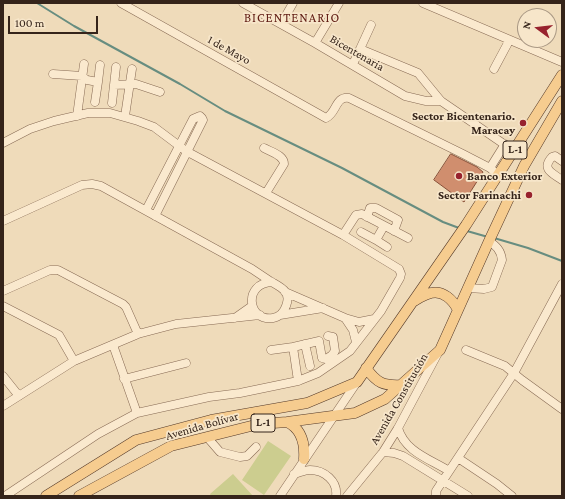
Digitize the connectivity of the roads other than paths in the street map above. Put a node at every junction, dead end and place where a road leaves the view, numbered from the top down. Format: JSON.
{"nodes":[{"id":1,"x":121,"y":3,"type":"edge"},
{"id":2,"x":293,"y":3,"type":"edge"},
{"id":3,"x":339,"y":3,"type":"edge"},
{"id":4,"x":423,"y":3,"type":"edge"},
{"id":5,"x":247,"y":4,"type":"edge"},
{"id":6,"x":281,"y":24,"type":"junction"},
{"id":7,"x":371,"y":25,"type":"dead end"},
{"id":8,"x":509,"y":41,"type":"junction"},
{"id":9,"x":316,"y":43,"type":"junction"},
{"id":10,"x":360,"y":49,"type":"junction"},
{"id":11,"x":562,"y":62,"type":"edge"},
{"id":12,"x":84,"y":64,"type":"dead end"},
{"id":13,"x":353,"y":64,"type":"junction"},
{"id":14,"x":100,"y":65,"type":"dead end"},
{"id":15,"x":116,"y":67,"type":"dead end"},
{"id":16,"x":132,"y":69,"type":"dead end"},
{"id":17,"x":494,"y":69,"type":"dead end"},
{"id":18,"x":53,"y":74,"type":"dead end"},
{"id":19,"x":562,"y":75,"type":"edge"},
{"id":20,"x":82,"y":76,"type":"junction"},
{"id":21,"x":98,"y":82,"type":"junction"},
{"id":22,"x":114,"y":85,"type":"junction"},
{"id":23,"x":129,"y":85,"type":"junction"},
{"id":24,"x":160,"y":92,"type":"dead end"},
{"id":25,"x":441,"y":101,"type":"junction"},
{"id":26,"x":562,"y":101,"type":"edge"},
{"id":27,"x":95,"y":102,"type":"dead end"},
{"id":28,"x":112,"y":103,"type":"dead end"},
{"id":29,"x":77,"y":116,"type":"junction"},
{"id":30,"x":124,"y":116,"type":"junction"},
{"id":31,"x":3,"y":143,"type":"edge"},
{"id":32,"x":505,"y":144,"type":"junction"},
{"id":33,"x":264,"y":148,"type":"dead end"},
{"id":34,"x":183,"y":149,"type":"junction"},
{"id":35,"x":514,"y":151,"type":"junction"},
{"id":36,"x":562,"y":161,"type":"edge"},
{"id":37,"x":490,"y":168,"type":"junction"},
{"id":38,"x":498,"y":175,"type":"junction"},
{"id":39,"x":562,"y":180,"type":"edge"},
{"id":40,"x":266,"y":193,"type":"junction"},
{"id":41,"x":146,"y":210,"type":"junction"},
{"id":42,"x":155,"y":216,"type":"junction"},
{"id":43,"x":366,"y":217,"type":"junction"},
{"id":44,"x":3,"y":222,"type":"edge"},
{"id":45,"x":384,"y":226,"type":"junction"},
{"id":46,"x":360,"y":232,"type":"dead end"},
{"id":47,"x":394,"y":232,"type":"junction"},
{"id":48,"x":343,"y":235,"type":"junction"},
{"id":49,"x":408,"y":238,"type":"dead end"},
{"id":50,"x":376,"y":240,"type":"junction"},
{"id":51,"x":489,"y":240,"type":"junction"},
{"id":52,"x":387,"y":246,"type":"dead end"},
{"id":53,"x":252,"y":269,"type":"junction"},
{"id":54,"x":272,"y":282,"type":"junction"},
{"id":55,"x":261,"y":284,"type":"junction"},
{"id":56,"x":562,"y":284,"type":"edge"},
{"id":57,"x":468,"y":288,"type":"junction"},
{"id":58,"x":3,"y":291,"type":"edge"},
{"id":59,"x":285,"y":292,"type":"junction"},
{"id":60,"x":413,"y":302,"type":"junction"},
{"id":61,"x":3,"y":306,"type":"edge"},
{"id":62,"x":252,"y":306,"type":"junction"},
{"id":63,"x":323,"y":308,"type":"junction"},
{"id":64,"x":458,"y":310,"type":"junction"},
{"id":65,"x":260,"y":315,"type":"junction"},
{"id":66,"x":280,"y":315,"type":"junction"},
{"id":67,"x":345,"y":318,"type":"junction"},
{"id":68,"x":374,"y":318,"type":"junction"},
{"id":69,"x":235,"y":319,"type":"junction"},
{"id":70,"x":138,"y":334,"type":"junction"},
{"id":71,"x":328,"y":336,"type":"dead end"},
{"id":72,"x":356,"y":342,"type":"junction"},
{"id":73,"x":305,"y":344,"type":"junction"},
{"id":74,"x":113,"y":346,"type":"junction"},
{"id":75,"x":293,"y":346,"type":"junction"},
{"id":76,"x":271,"y":350,"type":"dead end"},
{"id":77,"x":440,"y":350,"type":"junction"},
{"id":78,"x":466,"y":350,"type":"dead end"},
{"id":79,"x":74,"y":361,"type":"junction"},
{"id":80,"x":186,"y":363,"type":"dead end"},
{"id":81,"x":310,"y":366,"type":"dead end"},
{"id":82,"x":366,"y":368,"type":"junction"},
{"id":83,"x":514,"y":373,"type":"junction"},
{"id":84,"x":3,"y":376,"type":"edge"},
{"id":85,"x":124,"y":379,"type":"junction"},
{"id":86,"x":298,"y":381,"type":"junction"},
{"id":87,"x":357,"y":382,"type":"junction"},
{"id":88,"x":402,"y":385,"type":"junction"},
{"id":89,"x":19,"y":396,"type":"junction"},
{"id":90,"x":3,"y":406,"type":"edge"},
{"id":91,"x":562,"y":409,"type":"edge"},
{"id":92,"x":136,"y":414,"type":"junction"},
{"id":93,"x":334,"y":416,"type":"junction"},
{"id":94,"x":287,"y":422,"type":"junction"},
{"id":95,"x":398,"y":428,"type":"junction"},
{"id":96,"x":207,"y":437,"type":"junction"},
{"id":97,"x":256,"y":447,"type":"dead end"},
{"id":98,"x":383,"y":452,"type":"junction"},
{"id":99,"x":458,"y":458,"type":"junction"},
{"id":100,"x":304,"y":459,"type":"junction"},
{"id":101,"x":442,"y":466,"type":"junction"},
{"id":102,"x":449,"y":471,"type":"junction"},
{"id":103,"x":294,"y":474,"type":"junction"},
{"id":104,"x":440,"y":478,"type":"junction"},
{"id":105,"x":5,"y":496,"type":"edge"},
{"id":106,"x":46,"y":496,"type":"edge"},
{"id":107,"x":79,"y":496,"type":"edge"},
{"id":108,"x":280,"y":496,"type":"edge"},
{"id":109,"x":336,"y":496,"type":"edge"},
{"id":110,"x":347,"y":496,"type":"edge"},
{"id":111,"x":436,"y":496,"type":"edge"},
{"id":112,"x":468,"y":496,"type":"edge"},
{"id":113,"x":512,"y":496,"type":"edge"}],
"edges":[{"from":1,"to":37,"type":"street","name":"1 de Mayo"},
{"from":2,"to":6,"type":"street"},
{"from":3,"to":9,"type":"street"},
{"from":4,"to":8,"type":"street"},
{"from":5,"to":6,"type":"street","name":"Bicentenaria"},
{"from":6,"to":9,"type":"street","name":"Bicentenaria"},
{"from":7,"to":10,"type":"street"},
{"from":8,"to":11,"type":"street"},
{"from":8,"to":17,"type":"street"},
{"from":9,"to":13,"type":"street","name":"Bicentenaria"},
{"from":10,"to":13,"type":"street"},
{"from":10,"to":25,"type":"street"},
{"from":12,"to":20,"type":"street"},
{"from":13,"to":25,"type":"street","name":"Bicentenaria"},
{"from":14,"to":21,"type":"street"},
{"from":15,"to":22,"type":"street"},
{"from":16,"to":23,"type":"street"},
{"from":18,"to":20,"type":"street"},
{"from":19,"to":35,"type":"main road","number":"L-1"},
{"from":20,"to":21,"type":"street"},
{"from":20,"to":29,"type":"street"},
{"from":21,"to":27,"type":"street"},
{"from":22,"to":23,"type":"street"},
{"from":22,"to":28,"type":"street"},
{"from":23,"to":24,"type":"street"},
{"from":23,"to":30,"type":"street"},
{"from":25,"to":32,"type":"street"},
{"from":26,"to":51,"type":"main road","number":"L-1"},
{"from":29,"to":30,"type":"street"},
{"from":29,"to":31,"type":"street"},
{"from":30,"to":34,"type":"street"},
{"from":32,"to":35,"type":"street"},
{"from":32,"to":37,"type":"street"},
{"from":33,"to":40,"type":"street"},
{"from":34,"to":40,"type":"street"},
{"from":34,"to":41,"type":"street"},
{"from":34,"to":42,"type":"street"},
{"from":35,"to":38,"type":"main road","number":"L-1"},
{"from":36,"to":39,"type":"street"},
{"from":37,"to":38,"type":"street"},
{"from":38,"to":60,"type":"main road","number":"L-1"},
{"from":40,"to":48,"type":"street"},
{"from":41,"to":42,"type":"street"},
{"from":41,"to":44,"type":"street"},
{"from":42,"to":53,"type":"street"},
{"from":43,"to":45,"type":"street"},
{"from":43,"to":47,"type":"street"},
{"from":43,"to":48,"type":"street"},
{"from":45,"to":47,"type":"street"},
{"from":45,"to":50,"type":"street"},
{"from":46,"to":50,"type":"street"},
{"from":47,"to":49,"type":"street"},
{"from":48,"to":68,"type":"street"},
{"from":50,"to":52,"type":"street"},
{"from":51,"to":57,"type":"main road","number":"L-1"},
{"from":51,"to":57,"type":"street"},
{"from":53,"to":54,"type":"street"},
{"from":53,"to":55,"type":"street"},
{"from":54,"to":55,"type":"street"},
{"from":54,"to":59,"type":"street"},
{"from":55,"to":62,"type":"street"},
{"from":56,"to":83,"type":"street"},
{"from":57,"to":64,"type":"main road","number":"L-1"},
{"from":58,"to":70,"type":"street"},
{"from":59,"to":63,"type":"street"},
{"from":59,"to":66,"type":"street"},
{"from":60,"to":64,"type":"main road"},
{"from":60,"to":82,"type":"main road","number":"L-1"},
{"from":61,"to":79,"type":"street"},
{"from":62,"to":65,"type":"street"},
{"from":62,"to":69,"type":"street"},
{"from":63,"to":66,"type":"street"},
{"from":63,"to":67,"type":"street"},
{"from":64,"to":77,"type":"main road","number":"L-1"},
{"from":65,"to":66,"type":"street"},
{"from":65,"to":69,"type":"street"},
{"from":67,"to":68,"type":"street"},
{"from":67,"to":72,"type":"street"},
{"from":68,"to":72,"type":"street"},
{"from":69,"to":70,"type":"street"},
{"from":70,"to":74,"type":"street"},
{"from":71,"to":73,"type":"street"},
{"from":72,"to":86,"type":"street"},
{"from":73,"to":75,"type":"street"},
{"from":73,"to":81,"type":"street"},
{"from":74,"to":79,"type":"street"},
{"from":74,"to":85,"type":"street"},
{"from":75,"to":76,"type":"street"},
{"from":75,"to":86,"type":"street"},
{"from":77,"to":88,"type":"main road","name":"Avenida Bolívar","number":"L-1"},
{"from":77,"to":95,"type":"street","name":"Avenida Constitución"},
{"from":78,"to":83,"type":"street"},
{"from":79,"to":89,"type":"street"},
{"from":80,"to":85,"type":"street"},
{"from":82,"to":87,"type":"main road","number":"L-1"},
{"from":82,"to":88,"type":"main road"},
{"from":83,"to":91,"type":"street"},
{"from":83,"to":99,"type":"street"},
{"from":84,"to":89,"type":"street"},
{"from":85,"to":92,"type":"street"},
{"from":86,"to":92,"type":"street"},
{"from":87,"to":93,"type":"street"},
{"from":87,"to":106,"type":"main road","name":"Avenida Bolívar","number":"L-1"},
{"from":88,"to":93,"type":"main road","name":"Avenida Bolívar","number":"L-1"},
{"from":89,"to":90,"type":"street"},
{"from":92,"to":105,"type":"street"},
{"from":93,"to":94,"type":"main road","name":"Avenida Bolívar","number":"L-1"},
{"from":93,"to":100,"type":"street"},
{"from":94,"to":96,"type":"main road","name":"Avenida Bolívar","number":"L-1"},
{"from":94,"to":100,"type":"main road"},
{"from":95,"to":98,"type":"street","name":"Avenida Constitución"},
{"from":95,"to":101,"type":"street"},
{"from":96,"to":97,"type":"street"},
{"from":96,"to":107,"type":"main road","name":"Avenida Bolívar","number":"L-1"},
{"from":98,"to":104,"type":"street"},
{"from":98,"to":110,"type":"street","name":"Avenida Constitución"},
{"from":99,"to":102,"type":"street"},
{"from":99,"to":113,"type":"street"},
{"from":100,"to":103,"type":"street"},
{"from":101,"to":102,"type":"street"},
{"from":101,"to":104,"type":"street"},
{"from":102,"to":104,"type":"street"},
{"from":103,"to":108,"type":"street"},
{"from":103,"to":109,"type":"street"},
{"from":104,"to":111,"type":"street"},
{"from":104,"to":112,"type":"street"}]}
